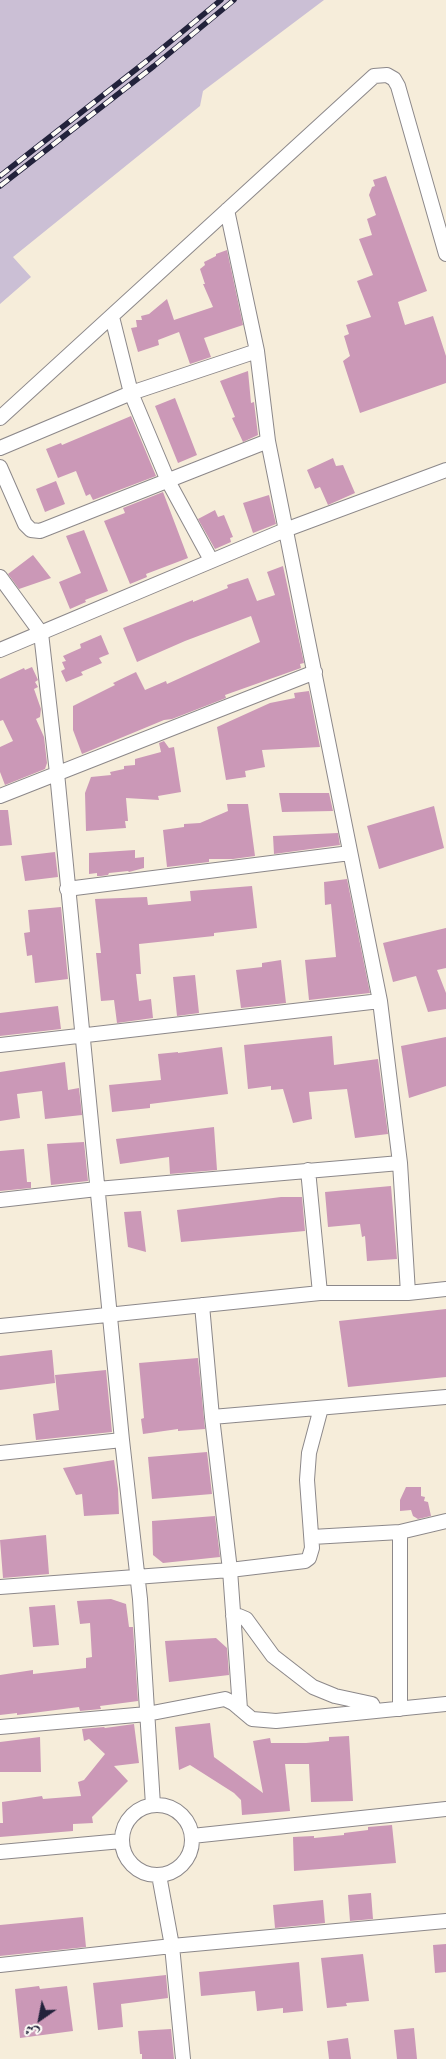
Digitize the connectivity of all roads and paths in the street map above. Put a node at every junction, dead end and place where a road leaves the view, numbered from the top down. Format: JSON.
{"nodes":[{"id":1,"x":227,"y":210,"type":"junction"},
{"id":2,"x":446,"y":254,"type":"edge"},
{"id":3,"x":112,"y":317,"type":"junction"},
{"id":4,"x":257,"y":350,"type":"junction"},
{"id":5,"x":131,"y":394,"type":"junction"},
{"id":6,"x":0,"y":418,"type":"edge"},
{"id":7,"x":268,"y":441,"type":"junction"},
{"id":8,"x":0,"y":448,"type":"edge"},
{"id":9,"x":0,"y":468,"type":"edge"},
{"id":10,"x":446,"y":470,"type":"edge"},
{"id":11,"x":168,"y":480,"type":"junction"},
{"id":12,"x":285,"y":530,"type":"junction"},
{"id":13,"x":211,"y":560,"type":"junction"},
{"id":14,"x":0,"y":577,"type":"edge"},
{"id":15,"x":41,"y":633,"type":"junction"},
{"id":16,"x":0,"y":650,"type":"edge"},
{"id":17,"x":315,"y":672,"type":"junction"},
{"id":18,"x":57,"y":773,"type":"junction"},
{"id":19,"x":0,"y":796,"type":"edge"},
{"id":20,"x":350,"y":854,"type":"junction"},
{"id":21,"x":67,"y":889,"type":"junction"},
{"id":22,"x":380,"y":1001,"type":"junction"},
{"id":23,"x":81,"y":1034,"type":"junction"},
{"id":24,"x":0,"y":1045,"type":"edge"},
{"id":25,"x":400,"y":1162,"type":"junction"},
{"id":26,"x":308,"y":1170,"type":"junction"},
{"id":27,"x":97,"y":1189,"type":"junction"},
{"id":28,"x":0,"y":1200,"type":"edge"},
{"id":29,"x":446,"y":1288,"type":"edge"},
{"id":30,"x":320,"y":1292,"type":"junction"},
{"id":31,"x":408,"y":1293,"type":"junction"},
{"id":32,"x":202,"y":1305,"type":"junction"},
{"id":33,"x":110,"y":1315,"type":"junction"},
{"id":34,"x":0,"y":1326,"type":"edge"},
{"id":35,"x":446,"y":1397,"type":"edge"},
{"id":36,"x":321,"y":1408,"type":"junction"},
{"id":37,"x":212,"y":1417,"type":"junction"},
{"id":38,"x":122,"y":1440,"type":"junction"},
{"id":39,"x":0,"y":1452,"type":"edge"},
{"id":40,"x":446,"y":1521,"type":"edge"},
{"id":41,"x":400,"y":1532,"type":"junction"},
{"id":42,"x":312,"y":1538,"type":"junction"},
{"id":43,"x":230,"y":1570,"type":"junction"},
{"id":44,"x":138,"y":1577,"type":"junction"},
{"id":45,"x":0,"y":1587,"type":"edge"},
{"id":46,"x":233,"y":1616,"type":"junction"},
{"id":47,"x":446,"y":1704,"type":"edge"},
{"id":48,"x":240,"y":1708,"type":"junction"},
{"id":49,"x":400,"y":1709,"type":"junction"},
{"id":50,"x":375,"y":1712,"type":"junction"},
{"id":51,"x":148,"y":1714,"type":"junction"},
{"id":52,"x":0,"y":1727,"type":"edge"},
{"id":53,"x":153,"y":1805,"type":"junction"},
{"id":54,"x":446,"y":1809,"type":"edge"},
{"id":55,"x":192,"y":1836,"type":"junction"},
{"id":56,"x":122,"y":1840,"type":"junction"},
{"id":57,"x":0,"y":1852,"type":"edge"},
{"id":58,"x":159,"y":1875,"type":"junction"},
{"id":59,"x":446,"y":1921,"type":"edge"},
{"id":60,"x":172,"y":1946,"type":"junction"},
{"id":61,"x":0,"y":1965,"type":"edge"},
{"id":62,"x":184,"y":2059,"type":"edge"}],
"edges":[{"from":1,"to":2,"type":"street"},
{"from":1,"to":3,"type":"street"},
{"from":1,"to":4,"type":"street"},
{"from":3,"to":5,"type":"street"},
{"from":3,"to":6,"type":"street"},
{"from":4,"to":5,"type":"street"},
{"from":4,"to":7,"type":"street"},
{"from":5,"to":8,"type":"street"},
{"from":5,"to":11,"type":"street"},
{"from":7,"to":11,"type":"street"},
{"from":7,"to":12,"type":"street"},
{"from":9,"to":11,"type":"street"},
{"from":10,"to":12,"type":"street"},
{"from":11,"to":13,"type":"street"},
{"from":12,"to":13,"type":"street"},
{"from":12,"to":17,"type":"street"},
{"from":13,"to":15,"type":"street"},
{"from":14,"to":15,"type":"street"},
{"from":15,"to":16,"type":"street"},
{"from":15,"to":18,"type":"street"},
{"from":17,"to":18,"type":"street"},
{"from":17,"to":20,"type":"street"},
{"from":18,"to":19,"type":"street"},
{"from":18,"to":21,"type":"street"},
{"from":20,"to":21,"type":"street"},
{"from":20,"to":22,"type":"street"},
{"from":21,"to":23,"type":"street"},
{"from":22,"to":23,"type":"street"},
{"from":22,"to":25,"type":"street"},
{"from":23,"to":24,"type":"street"},
{"from":23,"to":27,"type":"street"},
{"from":25,"to":26,"type":"street"},
{"from":25,"to":31,"type":"street"},
{"from":26,"to":27,"type":"street"},
{"from":26,"to":30,"type":"street"},
{"from":27,"to":28,"type":"street"},
{"from":27,"to":33,"type":"street"},
{"from":29,"to":31,"type":"street"},
{"from":30,"to":31,"type":"street"},
{"from":30,"to":32,"type":"street"},
{"from":32,"to":33,"type":"street"},
{"from":32,"to":37,"type":"street"},
{"from":33,"to":34,"type":"street"},
{"from":33,"to":38,"type":"street"},
{"from":35,"to":36,"type":"street"},
{"from":36,"to":37,"type":"street"},
{"from":36,"to":42,"type":"street"},
{"from":37,"to":43,"type":"street"},
{"from":38,"to":39,"type":"street"},
{"from":38,"to":44,"type":"street"},
{"from":40,"to":41,"type":"street"},
{"from":41,"to":42,"type":"street"},
{"from":41,"to":49,"type":"street"},
{"from":42,"to":43,"type":"street"},
{"from":43,"to":44,"type":"street"},
{"from":43,"to":46,"type":"street"},
{"from":44,"to":45,"type":"street"},
{"from":44,"to":51,"type":"street"},
{"from":46,"to":48,"type":"street"},
{"from":46,"to":50,"type":"street"},
{"from":47,"to":49,"type":"street"},
{"from":48,"to":50,"type":"street"},
{"from":48,"to":51,"type":"street"},
{"from":49,"to":50,"type":"street"},
{"from":51,"to":52,"type":"street"},
{"from":51,"to":53,"type":"street"},
{"from":53,"to":55,"type":"street"},
{"from":53,"to":56,"type":"street"},
{"from":54,"to":55,"type":"street"},
{"from":55,"to":58,"type":"street"},
{"from":56,"to":57,"type":"street"},
{"from":56,"to":58,"type":"street"},
{"from":58,"to":60,"type":"street"},
{"from":59,"to":60,"type":"street"},
{"from":60,"to":61,"type":"street"},
{"from":60,"to":62,"type":"street"}]}
